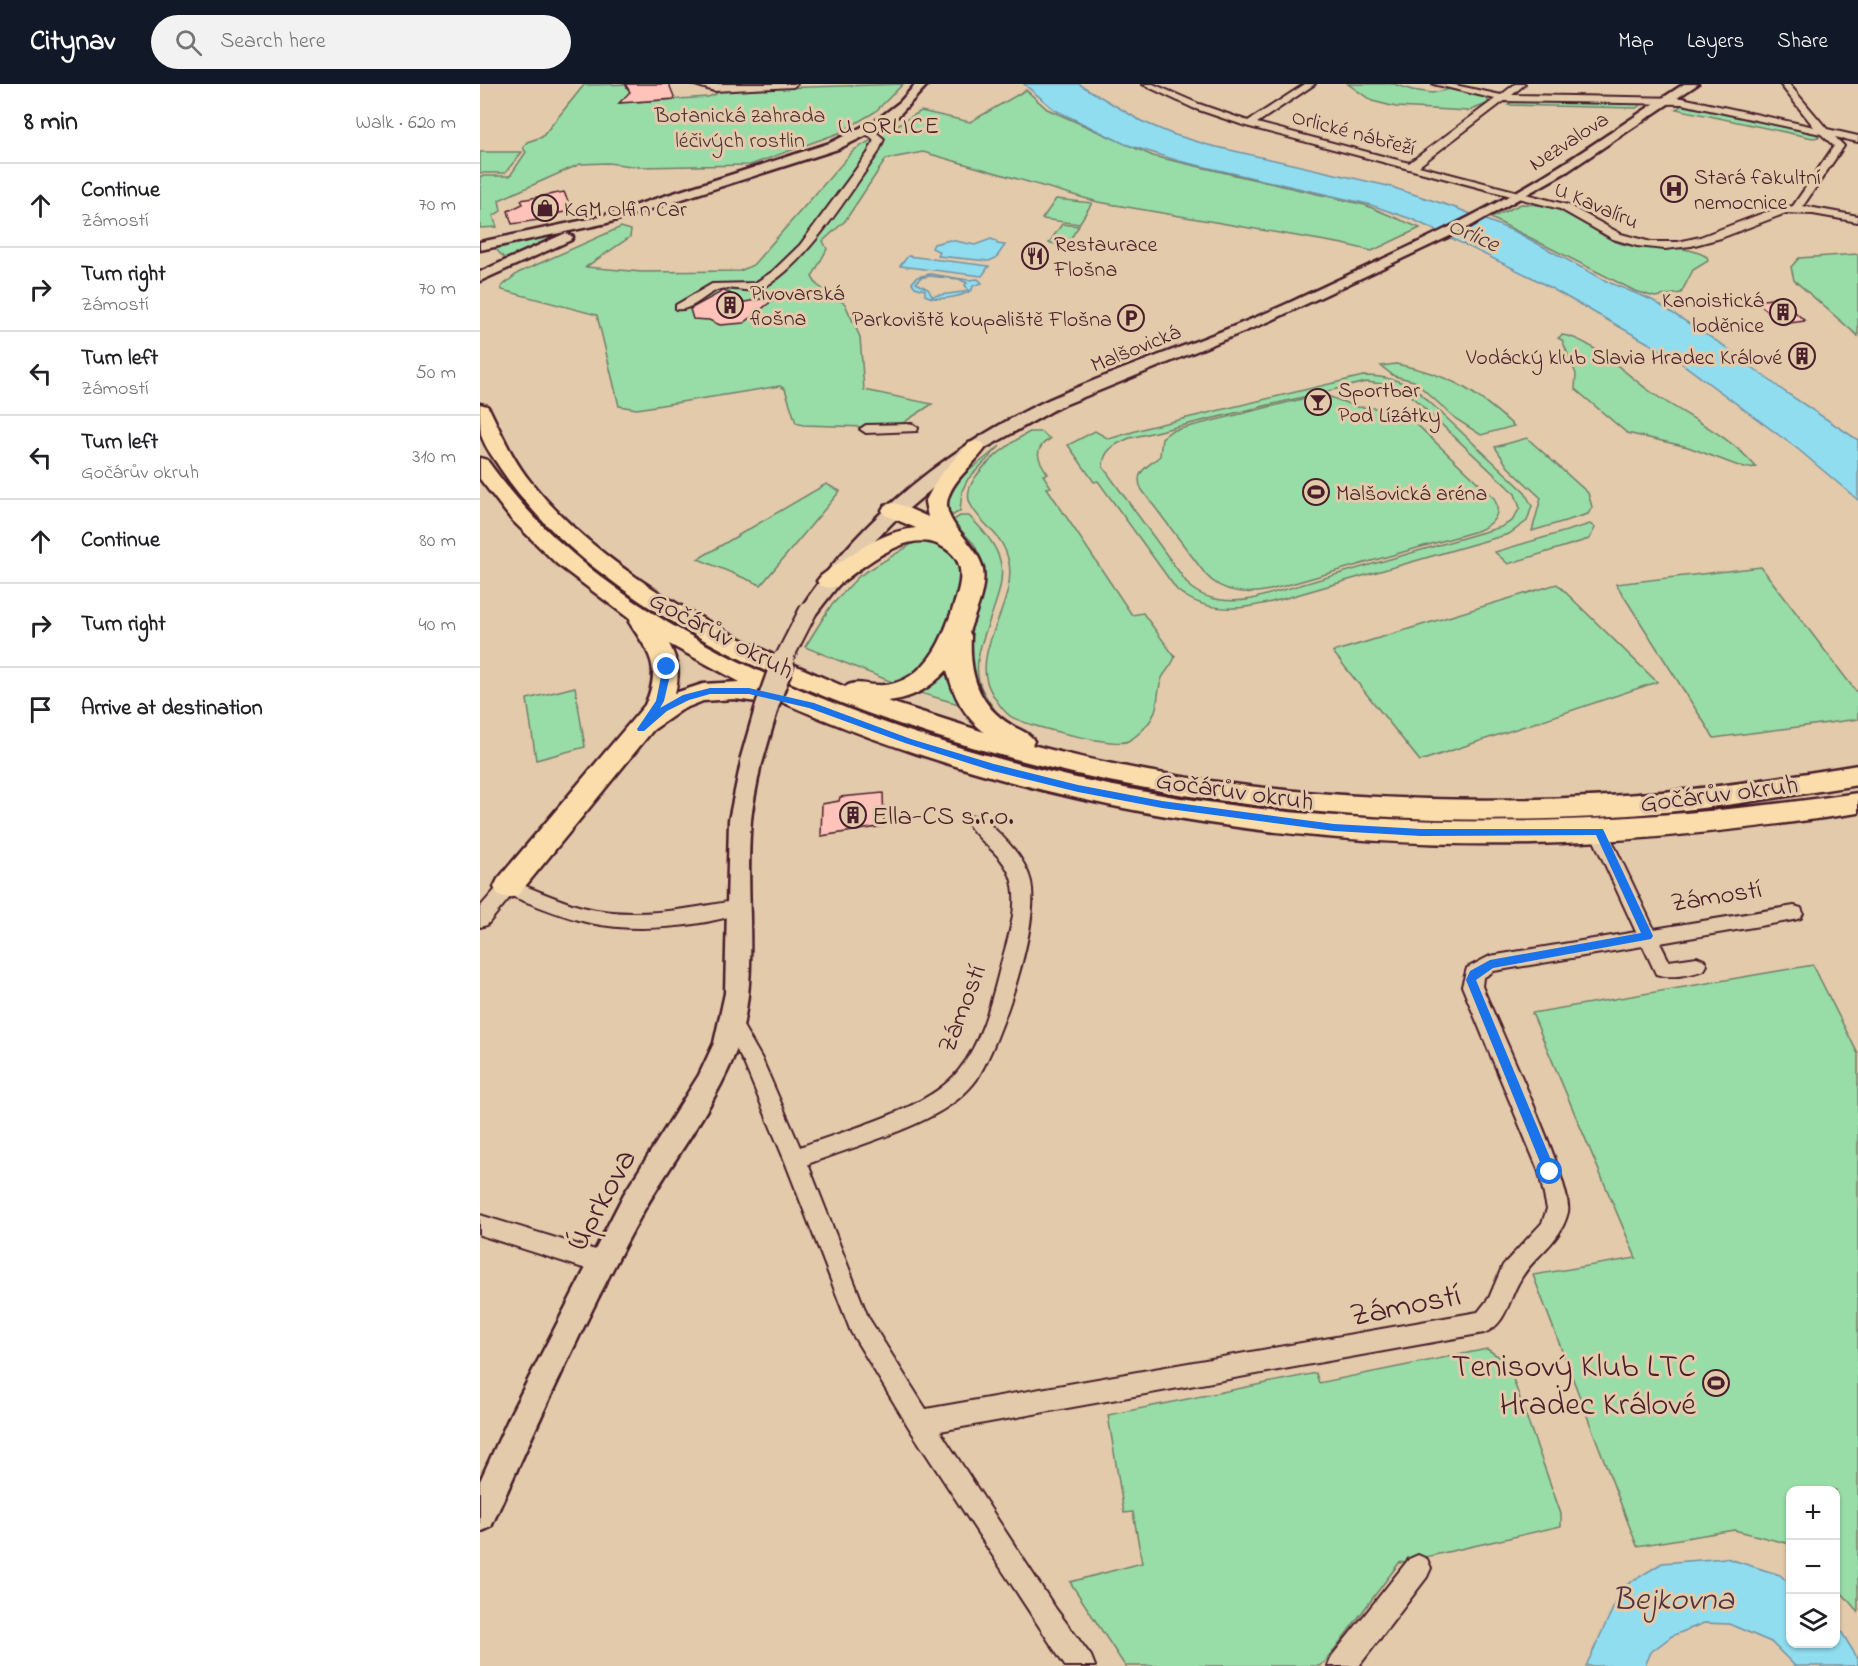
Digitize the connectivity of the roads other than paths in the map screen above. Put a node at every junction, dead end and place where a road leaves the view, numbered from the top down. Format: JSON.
{"nodes":[{"id":1,"x":696,"y":84,"type":"edge"},
{"id":2,"x":793,"y":84,"type":"edge"},
{"id":3,"x":922,"y":84,"type":"edge"},
{"id":4,"x":1146,"y":84,"type":"edge"},
{"id":5,"x":1311,"y":84,"type":"edge"},
{"id":6,"x":1437,"y":84,"type":"edge"},
{"id":7,"x":1521,"y":84,"type":"edge"},
{"id":8,"x":1692,"y":84,"type":"edge"},
{"id":9,"x":1784,"y":84,"type":"edge"},
{"id":10,"x":1502,"y":98,"type":"junction"},
{"id":11,"x":1665,"y":101,"type":"junction"},
{"id":12,"x":1489,"y":108,"type":"junction"},
{"id":13,"x":1651,"y":110,"type":"junction"},
{"id":14,"x":1681,"y":112,"type":"dead end"},
{"id":15,"x":1249,"y":124,"type":"junction"},
{"id":16,"x":868,"y":130,"type":"junction"},
{"id":17,"x":1825,"y":132,"type":"junction"},
{"id":18,"x":1858,"y":139,"type":"edge"},
{"id":19,"x":1819,"y":142,"type":"dead end"},
{"id":20,"x":1838,"y":147,"type":"junction"},
{"id":21,"x":1850,"y":150,"type":"dead end"},
{"id":22,"x":1412,"y":166,"type":"junction"},
{"id":23,"x":1520,"y":195,"type":"junction"},
{"id":24,"x":1796,"y":210,"type":"junction"},
{"id":25,"x":1858,"y":219,"type":"edge"},
{"id":26,"x":602,"y":220,"type":"junction"},
{"id":27,"x":480,"y":246,"type":"edge"},
{"id":28,"x":1415,"y":247,"type":"joint"},
{"id":29,"x":480,"y":277,"type":"edge"},
{"id":30,"x":680,"y":307,"type":"dead end"},
{"id":31,"x":480,"y":410,"type":"edge"},
{"id":32,"x":912,"y":428,"type":"dead end"},
{"id":33,"x":866,"y":429,"type":"dead end"},
{"id":34,"x":976,"y":447,"type":"junction"},
{"id":35,"x":480,"y":464,"type":"edge"},
{"id":36,"x":893,"y":510,"type":"junction"},
{"id":37,"x":965,"y":551,"type":"junction"},
{"id":38,"x":829,"y":581,"type":"junction"},
{"id":39,"x":632,"y":611,"type":"junction"},
{"id":40,"x":808,"y":611,"type":"joint"},
{"id":41,"x":962,"y":618,"type":"junction"},
{"id":42,"x":801,"y":677,"type":"junction"},
{"id":43,"x":811,"y":706,"type":"junction"},
{"id":44,"x":641,"y":729,"type":"junction"},
{"id":45,"x":1093,"y":769,"type":"junction"},
{"id":46,"x":1858,"y":775,"type":"edge"},
{"id":47,"x":1858,"y":803,"type":"edge"},
{"id":48,"x":976,"y":822,"type":"dead end"},
{"id":49,"x":1599,"y":832,"type":"junction"},
{"id":50,"x":508,"y":886,"type":"junction"},
{"id":51,"x":739,"y":908,"type":"junction"},
{"id":52,"x":1794,"y":913,"type":"dead end"},
{"id":53,"x":480,"y":920,"type":"edge"},
{"id":54,"x":1648,"y":936,"type":"junction"},
{"id":55,"x":1697,"y":965,"type":"dead end"},
{"id":56,"x":732,"y":1025,"type":"junction"},
{"id":57,"x":795,"y":1159,"type":"junction"},
{"id":58,"x":480,"y":1226,"type":"edge"},
{"id":59,"x":602,"y":1263,"type":"junction"},
{"id":60,"x":920,"y":1422,"type":"junction"},
{"id":61,"x":480,"y":1516,"type":"edge"},
{"id":62,"x":1418,"y":1568,"type":"dead end"},
{"id":63,"x":1081,"y":1666,"type":"edge"},
{"id":64,"x":1342,"y":1666,"type":"edge"}],
"edges":[{"from":1,"to":2,"type":"street"},
{"from":3,"to":16,"type":"street"},
{"from":4,"to":15,"type":"street","name":"Orlické nábřeží"},
{"from":5,"to":15,"type":"street"},
{"from":6,"to":10,"type":"street"},
{"from":7,"to":10,"type":"street"},
{"from":8,"to":11,"type":"street","name":"Nezvalova"},
{"from":9,"to":17,"type":"street"},
{"from":10,"to":11,"type":"street"},
{"from":10,"to":12,"type":"street"},
{"from":11,"to":13,"type":"street","name":"Nezvalova"},
{"from":11,"to":17,"type":"street"},
{"from":12,"to":13,"type":"street"},
{"from":12,"to":22,"type":"street"},
{"from":13,"to":14,"type":"street"},
{"from":13,"to":23,"type":"street","name":"Nezvalova"},
{"from":15,"to":22,"type":"street","name":"Orlické nábřeží"},
{"from":16,"to":26,"type":"street"},
{"from":16,"to":30,"type":"street"},
{"from":17,"to":18,"type":"street"},
{"from":17,"to":20,"type":"street"},
{"from":19,"to":20,"type":"street"},
{"from":20,"to":21,"type":"street"},
{"from":20,"to":24,"type":"street"},
{"from":22,"to":23,"type":"street","name":"Orlické nábřeží"},
{"from":23,"to":24,"type":"street","name":"U Kavalíru"},
{"from":23,"to":28,"type":"street","name":"Nezvalova"},
{"from":24,"to":25,"type":"street","name":"U Kavalíru"},
{"from":26,"to":27,"type":"street"},
{"from":26,"to":29,"type":"street"},
{"from":28,"to":34,"type":"street","name":"Malšovická"},
{"from":31,"to":42,"type":"main road","name":"Gočárův okruh"},
{"from":32,"to":33,"type":"street"},
{"from":34,"to":36,"type":"street","name":"Malšovická"},
{"from":34,"to":37,"type":"main road"},
{"from":35,"to":39,"type":"main road","name":"Gočárův okruh"},
{"from":36,"to":37,"type":"main road"},
{"from":36,"to":38,"type":"street","name":"Malšovická"},
{"from":37,"to":38,"type":"main road"},
{"from":37,"to":41,"type":"main road"},
{"from":38,"to":40,"type":"street","name":"Malšovická"},
{"from":39,"to":43,"type":"main road","name":"Gočárův okruh"},
{"from":39,"to":44,"type":"main road"},
{"from":40,"to":51,"type":"street","name":"Úprkova","bridge":true},
{"from":41,"to":42,"type":"main road"},
{"from":41,"to":45,"type":"main road"},
{"from":42,"to":45,"type":"main road","name":"Gočárův okruh"},
{"from":43,"to":44,"type":"main road"},
{"from":43,"to":49,"type":"main road","name":"Gočárův okruh"},
{"from":44,"to":50,"type":"main road"},
{"from":45,"to":46,"type":"main road","name":"Gočárův okruh"},
{"from":47,"to":49,"type":"main road","name":"Gočárův okruh"},
{"from":48,"to":57,"type":"street","name":"Zámostí"},
{"from":49,"to":54,"type":"street","name":"Zámostí"},
{"from":50,"to":51,"type":"street"},
{"from":50,"to":53,"type":"street"},
{"from":51,"to":56,"type":"street","name":"Úprkova"},
{"from":52,"to":54,"type":"street","name":"Zámostí"},
{"from":54,"to":55,"type":"street","name":"Zámostí"},
{"from":54,"to":60,"type":"street","name":"Zámostí"},
{"from":56,"to":57,"type":"street"},
{"from":56,"to":59,"type":"street","name":"Úprkova"},
{"from":57,"to":60,"type":"street"},
{"from":58,"to":59,"type":"street"},
{"from":59,"to":61,"type":"street","name":"Úprkova"},
{"from":60,"to":63,"type":"street"},
{"from":62,"to":64,"type":"street"}]}
